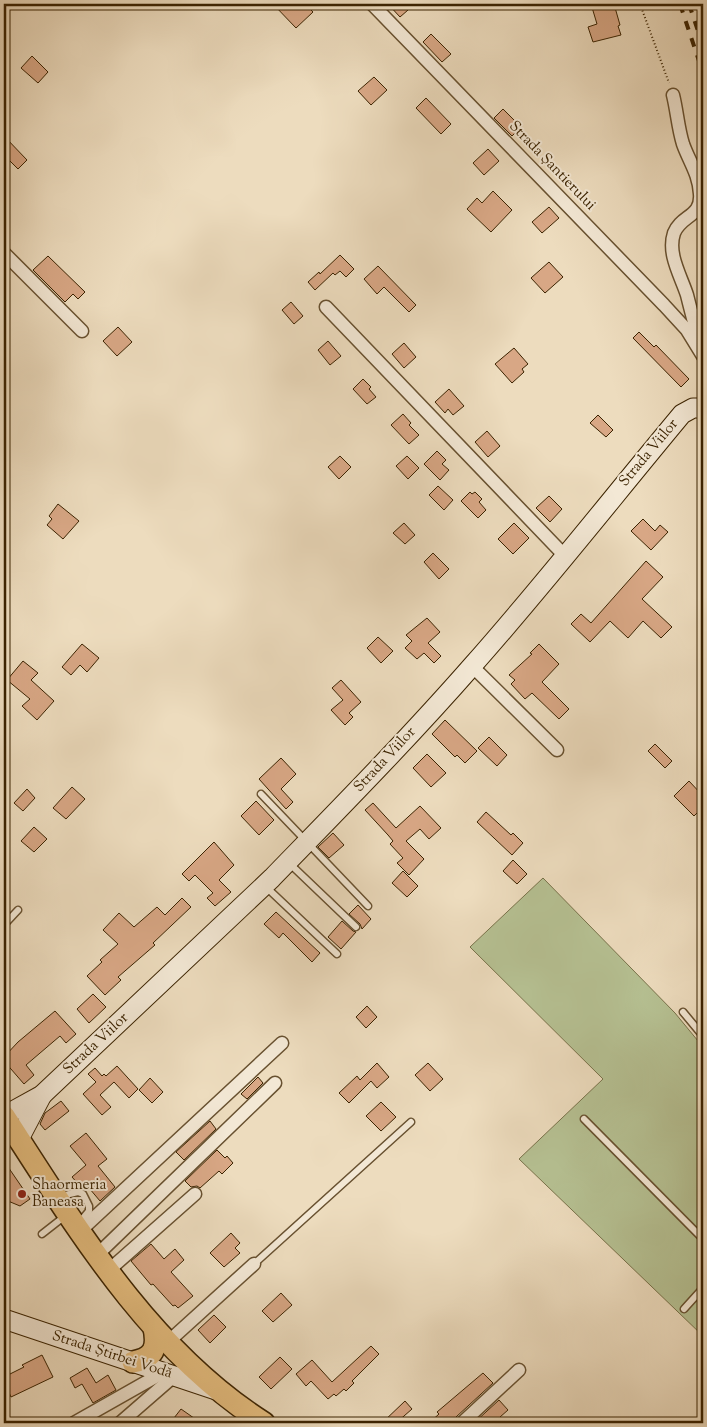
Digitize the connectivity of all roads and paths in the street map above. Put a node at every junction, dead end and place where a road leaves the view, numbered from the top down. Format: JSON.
{"nodes":[{"id":1,"x":372,"y":4,"type":"edge"},
{"id":2,"x":640,"y":4,"type":"edge"},
{"id":3,"x":673,"y":95,"type":"joint"},
{"id":4,"x":4,"y":253,"type":"edge"},
{"id":5,"x":326,"y":307,"type":"dead end"},
{"id":6,"x":82,"y":331,"type":"dead end"},
{"id":7,"x":703,"y":356,"type":"edge"},
{"id":8,"x":703,"y":406,"type":"edge"},
{"id":9,"x":565,"y":556,"type":"junction"},
{"id":10,"x":472,"y":666,"type":"junction"},
{"id":11,"x":557,"y":750,"type":"dead end"},
{"id":12,"x":261,"y":794,"type":"dead end"},
{"id":13,"x":306,"y":843,"type":"junction"},
{"id":14,"x":288,"y":862,"type":"junction"},
{"id":15,"x":264,"y":885,"type":"junction"},
{"id":16,"x":368,"y":906,"type":"dead end"},
{"id":17,"x":18,"y":910,"type":"dead end"},
{"id":18,"x":4,"y":925,"type":"edge"},
{"id":19,"x":356,"y":926,"type":"dead end"},
{"id":20,"x":336,"y":954,"type":"dead end"},
{"id":21,"x":683,"y":1012,"type":"dead end"},
{"id":22,"x":703,"y":1036,"type":"edge"},
{"id":23,"x":282,"y":1043,"type":"dead end"},
{"id":24,"x":275,"y":1083,"type":"dead end"},
{"id":25,"x":42,"y":1095,"type":"junction"},
{"id":26,"x":4,"y":1116,"type":"edge"},
{"id":27,"x":584,"y":1119,"type":"dead end"},
{"id":28,"x":411,"y":1122,"type":"dead end"},
{"id":29,"x":19,"y":1139,"type":"junction"},
{"id":30,"x":195,"y":1194,"type":"dead end"},
{"id":31,"x":70,"y":1217,"type":"junction"},
{"id":32,"x":42,"y":1234,"type":"dead end"},
{"id":33,"x":703,"y":1239,"type":"edge"},
{"id":34,"x":103,"y":1262,"type":"junction"},
{"id":35,"x":254,"y":1264,"type":"joint"},
{"id":36,"x":703,"y":1288,"type":"edge"},
{"id":37,"x":684,"y":1309,"type":"dead end"},
{"id":38,"x":4,"y":1319,"type":"edge"},
{"id":39,"x":161,"y":1335,"type":"junction"},
{"id":40,"x":132,"y":1362,"type":"junction"},
{"id":41,"x":519,"y":1370,"type":"dead end"},
{"id":42,"x":169,"y":1374,"type":"junction"},
{"id":43,"x":220,"y":1391,"type":"junction"},
{"id":44,"x":74,"y":1423,"type":"edge"},
{"id":45,"x":120,"y":1423,"type":"edge"},
{"id":46,"x":264,"y":1423,"type":"edge"},
{"id":47,"x":462,"y":1423,"type":"edge"}],
"edges":[{"from":1,"to":7,"type":"street","name":"Strada Șantierului"},
{"from":2,"to":3,"type":"path"},
{"from":3,"to":7,"type":"street"},
{"from":4,"to":6,"type":"street"},
{"from":5,"to":9,"type":"street"},
{"from":8,"to":9,"type":"main road","name":"Strada Viilor"},
{"from":9,"to":10,"type":"main road","name":"Strada Viilor"},
{"from":10,"to":11,"type":"street"},
{"from":10,"to":13,"type":"main road","name":"Strada Viilor"},
{"from":12,"to":13,"type":"lane"},
{"from":13,"to":14,"type":"main road","name":"Strada Viilor"},
{"from":13,"to":16,"type":"lane"},
{"from":14,"to":15,"type":"main road","name":"Strada Viilor"},
{"from":14,"to":19,"type":"lane"},
{"from":15,"to":20,"type":"lane"},
{"from":15,"to":25,"type":"main road","name":"Strada Viilor"},
{"from":17,"to":18,"type":"lane"},
{"from":21,"to":22,"type":"lane"},
{"from":23,"to":31,"type":"street"},
{"from":24,"to":34,"type":"street"},
{"from":25,"to":26,"type":"main road","name":"Strada Viilor"},
{"from":25,"to":29,"type":"main road","name":"Strada Viilor"},
{"from":26,"to":29,"type":"main road"},
{"from":27,"to":33,"type":"lane"},
{"from":28,"to":35,"type":"lane"},
{"from":29,"to":31,"type":"main road"},
{"from":30,"to":34,"type":"street"},
{"from":31,"to":32,"type":"lane"},
{"from":31,"to":34,"type":"main road"},
{"from":34,"to":39,"type":"main road"},
{"from":35,"to":39,"type":"street"},
{"from":36,"to":37,"type":"lane"},
{"from":38,"to":40,"type":"main road","name":"Strada Știrbei Vodă"},
{"from":39,"to":40,"type":"main road"},
{"from":39,"to":43,"type":"main road"},
{"from":40,"to":42,"type":"main road","name":"Strada Știrbei Vodă"},
{"from":41,"to":47,"type":"street"},
{"from":42,"to":43,"type":"main road","name":"Strada Știrbei Vodă"},
{"from":42,"to":44,"type":"street"},
{"from":42,"to":45,"type":"street"},
{"from":43,"to":46,"type":"main road"}]}
